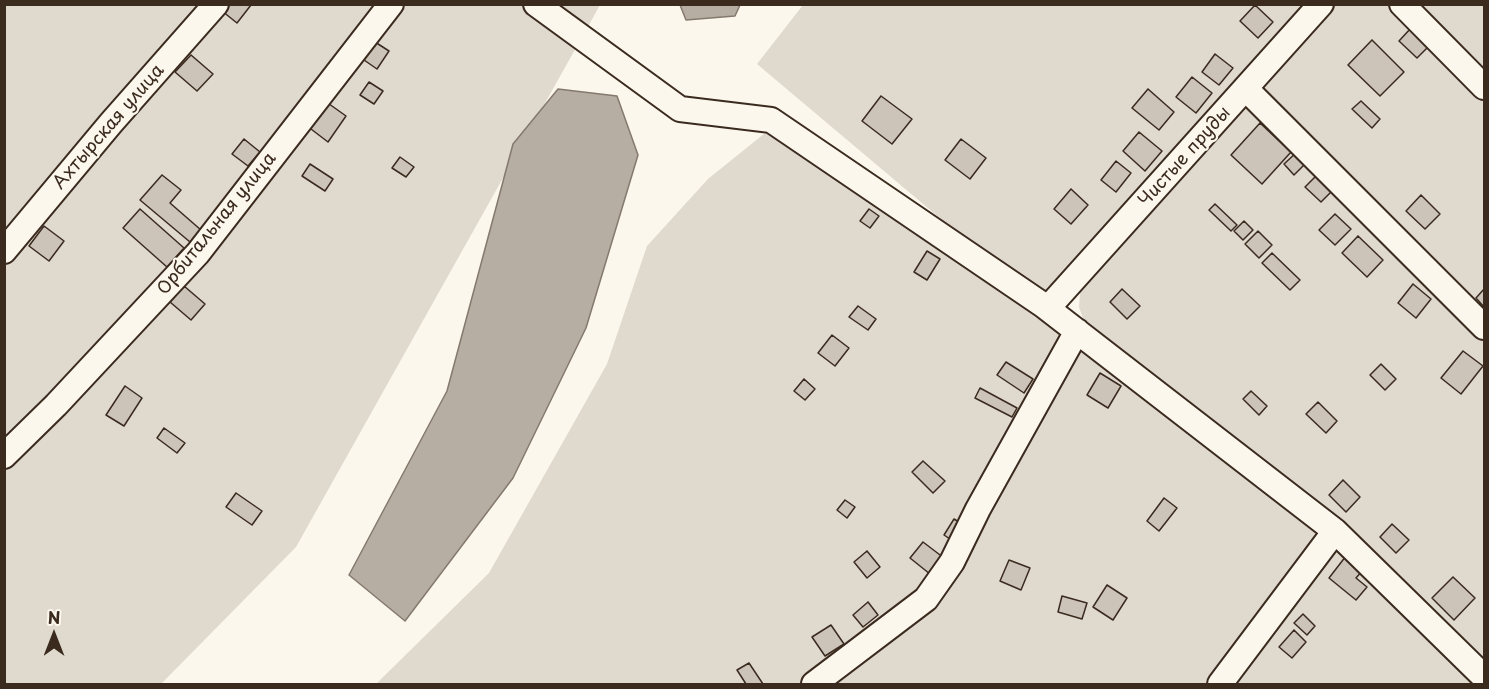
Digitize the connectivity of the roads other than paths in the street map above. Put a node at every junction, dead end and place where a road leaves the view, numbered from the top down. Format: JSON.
{"nodes":[{"id":1,"x":216,"y":4,"type":"edge"},
{"id":2,"x":391,"y":4,"type":"edge"},
{"id":3,"x":536,"y":4,"type":"edge"},
{"id":4,"x":1321,"y":4,"type":"edge"},
{"id":5,"x":1402,"y":4,"type":"edge"},
{"id":6,"x":1485,"y":87,"type":"edge"},
{"id":7,"x":1246,"y":88,"type":"junction"},
{"id":8,"x":4,"y":251,"type":"edge"},
{"id":9,"x":1048,"y":308,"type":"junction"},
{"id":10,"x":1485,"y":327,"type":"edge"},
{"id":11,"x":1077,"y":331,"type":"junction"},
{"id":12,"x":4,"y":456,"type":"edge"},
{"id":13,"x":1335,"y":531,"type":"junction"},
{"id":14,"x":1485,"y":677,"type":"edge"},
{"id":15,"x":814,"y":684,"type":"edge"},
{"id":16,"x":1220,"y":684,"type":"edge"}],
"edges":[{"from":1,"to":8,"type":"street","name":"Ахтырская улица"},
{"from":2,"to":12,"type":"street","name":"Орбитальная улица"},
{"from":3,"to":9,"type":"street"},
{"from":4,"to":7,"type":"street","name":"Чистые пруды"},
{"from":5,"to":6,"type":"street"},
{"from":7,"to":9,"type":"street","name":"Чистые пруды"},
{"from":7,"to":10,"type":"street"},
{"from":9,"to":11,"type":"street"},
{"from":11,"to":13,"type":"street"},
{"from":11,"to":15,"type":"street"},
{"from":13,"to":14,"type":"street"},
{"from":13,"to":16,"type":"street"}]}
